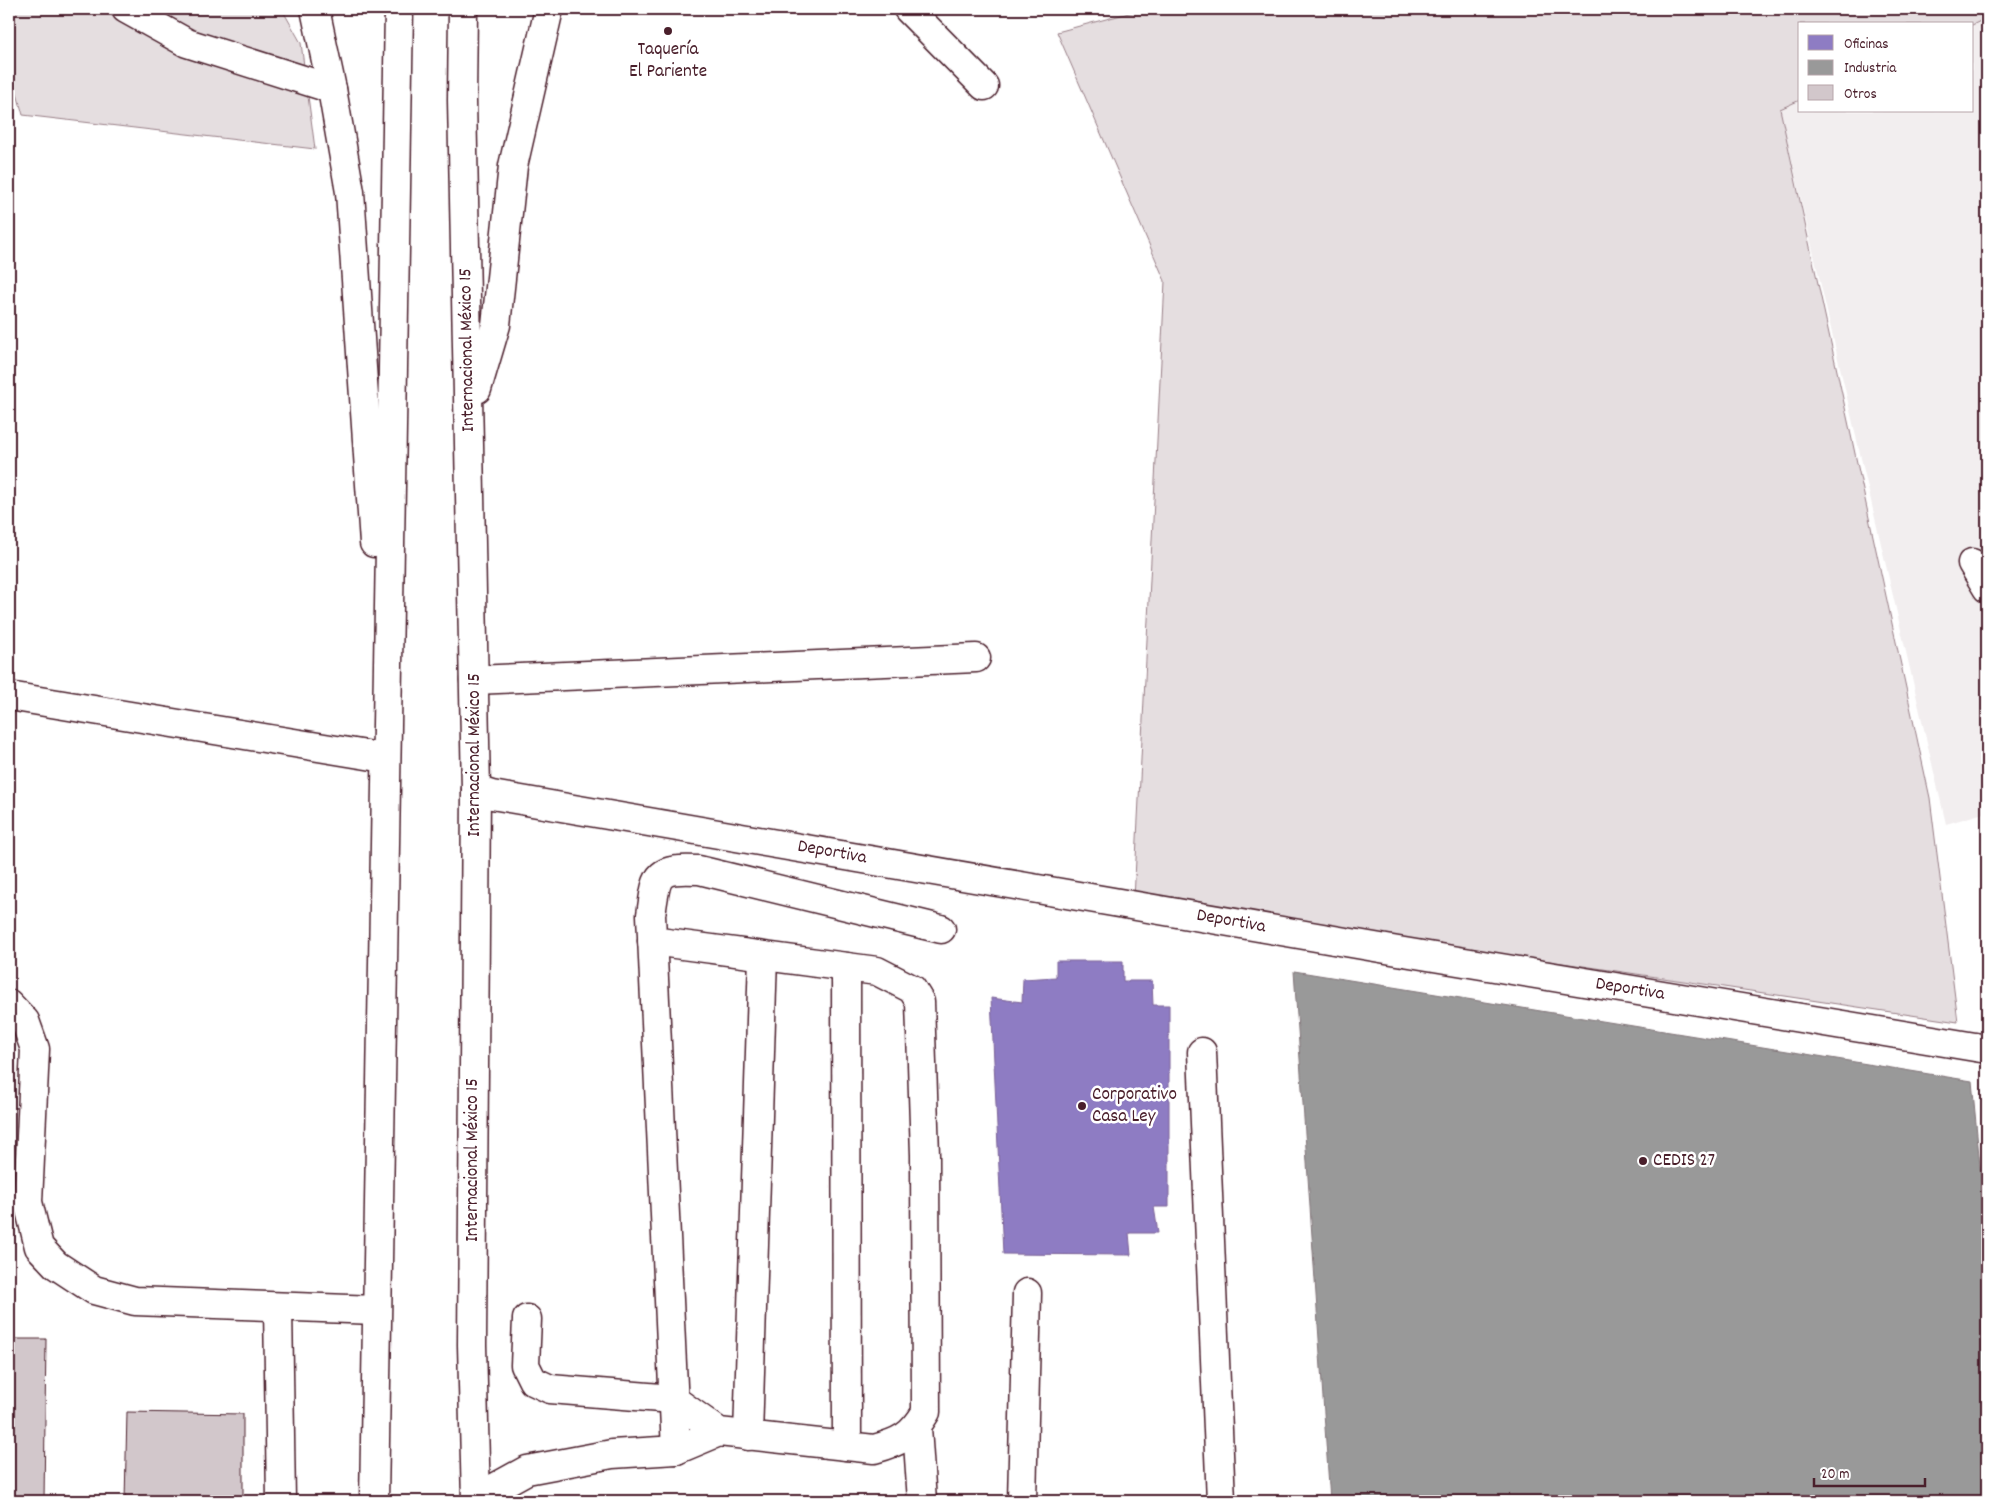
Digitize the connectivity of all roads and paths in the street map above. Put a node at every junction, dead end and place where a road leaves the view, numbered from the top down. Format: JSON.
{"nodes":[{"id":1,"x":126,"y":9,"type":"edge"},
{"id":2,"x":315,"y":9,"type":"edge"},
{"id":3,"x":399,"y":9,"type":"edge"},
{"id":4,"x":462,"y":9,"type":"edge"},
{"id":5,"x":550,"y":9,"type":"edge"},
{"id":6,"x":908,"y":9,"type":"edge"},
{"id":7,"x":984,"y":86,"type":"dead end"},
{"id":8,"x":332,"y":89,"type":"junction"},
{"id":9,"x":470,"y":414,"type":"junction"},
{"id":10,"x":1972,"y":563,"type":"dead end"},
{"id":11,"x":1987,"y":588,"type":"edge"},
{"id":12,"x":388,"y":610,"type":"junction"},
{"id":13,"x":976,"y":658,"type":"dead end"},
{"id":14,"x":474,"y":680,"type":"junction"},
{"id":15,"x":9,"y":696,"type":"edge"},
{"id":16,"x":385,"y":758,"type":"junction"},
{"id":17,"x":476,"y":790,"type":"junction"},
{"id":18,"x":941,"y":929,"type":"dead end"},
{"id":19,"x":652,"y":942,"type":"junction"},
{"id":20,"x":763,"y":956,"type":"junction"},
{"id":21,"x":846,"y":967,"type":"junction"},
{"id":22,"x":9,"y":1004,"type":"edge"},
{"id":23,"x":1987,"y":1049,"type":"edge"},
{"id":24,"x":1202,"y":1052,"type":"dead end"},
{"id":25,"x":1027,"y":1293,"type":"dead end"},
{"id":26,"x":278,"y":1307,"type":"junction"},
{"id":27,"x":376,"y":1310,"type":"junction"},
{"id":28,"x":527,"y":1319,"type":"dead end"},
{"id":29,"x":673,"y":1400,"type":"junction"},
{"id":30,"x":917,"y":1428,"type":"junction"},
{"id":31,"x":720,"y":1432,"type":"junction"},
{"id":32,"x":748,"y":1436,"type":"junction"},
{"id":33,"x":847,"y":1446,"type":"junction"},
{"id":34,"x":676,"y":1450,"type":"junction"},
{"id":35,"x":476,"y":1500,"type":"edge"},
{"id":36,"x":281,"y":1501,"type":"edge"},
{"id":37,"x":374,"y":1501,"type":"edge"},
{"id":38,"x":922,"y":1501,"type":"edge"},
{"id":39,"x":1022,"y":1501,"type":"edge"},
{"id":40,"x":1221,"y":1501,"type":"edge"}],
"edges":[{"from":1,"to":8,"type":"main road"},
{"from":2,"to":8,"type":"main road"},
{"from":3,"to":12,"type":"main road"},
{"from":4,"to":9,"type":"main road","name":"Internacional México 15"},
{"from":5,"to":9,"type":"main road"},
{"from":6,"to":7,"type":"main road"},
{"from":8,"to":12,"type":"main road"},
{"from":9,"to":14,"type":"main road","name":"Internacional México 15"},
{"from":10,"to":11,"type":"main road"},
{"from":12,"to":16,"type":"main road"},
{"from":13,"to":14,"type":"main road"},
{"from":14,"to":17,"type":"main road","name":"Internacional México 15"},
{"from":15,"to":16,"type":"main road"},
{"from":16,"to":27,"type":"main road"},
{"from":17,"to":23,"type":"main road","name":"Deportiva"},
{"from":17,"to":35,"type":"main road","name":"Internacional México 15"},
{"from":18,"to":19,"type":"main road"},
{"from":19,"to":20,"type":"main road"},
{"from":19,"to":29,"type":"main road"},
{"from":20,"to":21,"type":"main road"},
{"from":20,"to":32,"type":"main road"},
{"from":21,"to":30,"type":"main road"},
{"from":21,"to":33,"type":"main road"},
{"from":22,"to":26,"type":"main road"},
{"from":24,"to":40,"type":"main road"},
{"from":25,"to":39,"type":"main road"},
{"from":26,"to":27,"type":"main road"},
{"from":26,"to":36,"type":"main road"},
{"from":27,"to":37,"type":"main road"},
{"from":28,"to":29,"type":"main road"},
{"from":29,"to":31,"type":"main road"},
{"from":29,"to":34,"type":"main road"},
{"from":30,"to":33,"type":"main road"},
{"from":30,"to":38,"type":"main road"},
{"from":31,"to":32,"type":"main road"},
{"from":31,"to":34,"type":"main road"},
{"from":32,"to":33,"type":"main road"},
{"from":34,"to":35,"type":"main road"}]}
